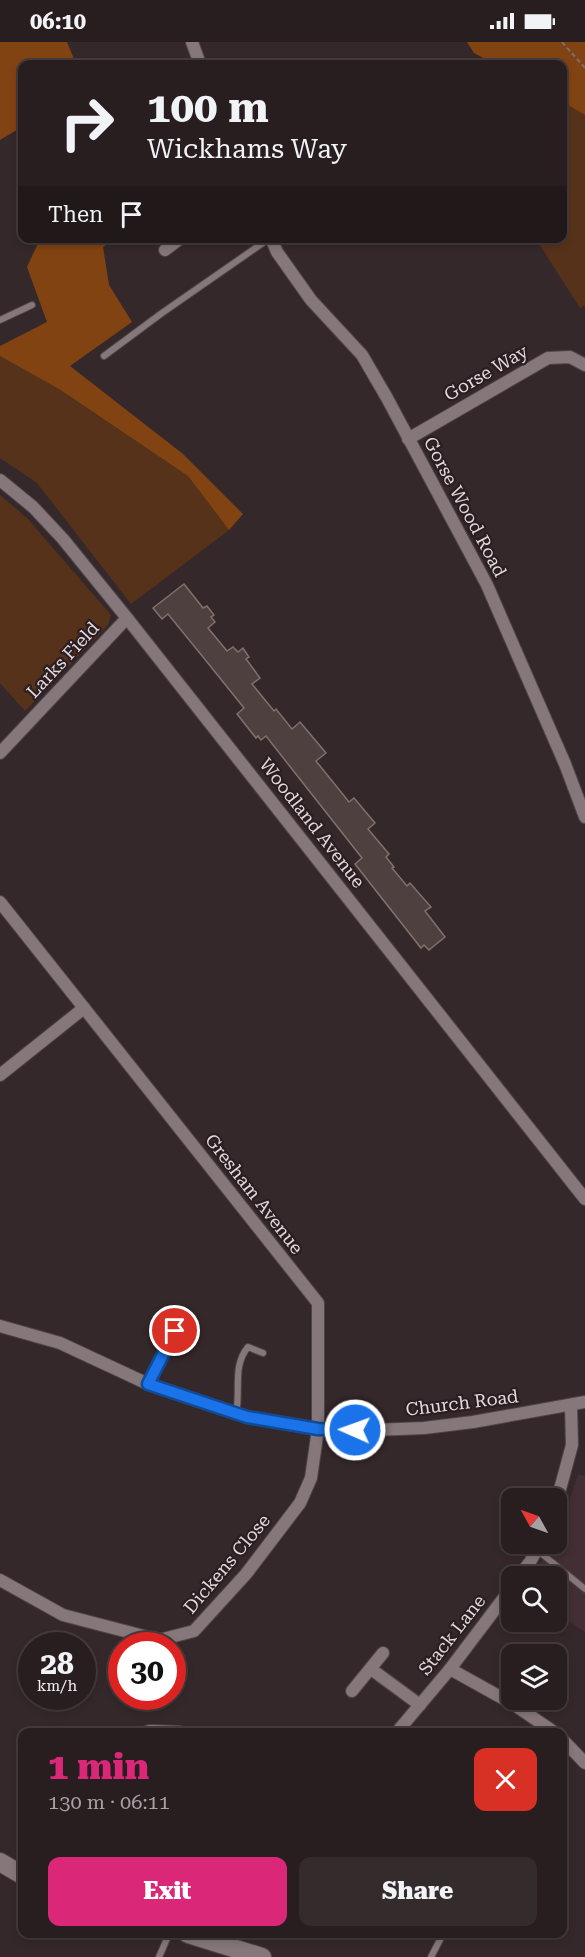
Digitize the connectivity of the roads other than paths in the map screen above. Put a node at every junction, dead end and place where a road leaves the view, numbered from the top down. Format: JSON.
{"nodes":[{"id":1,"x":192,"y":42,"type":"edge"},
{"id":2,"x":199,"y":60,"type":"edge"},
{"id":3,"x":175,"y":243,"type":"edge"},
{"id":4,"x":264,"y":243,"type":"edge"},
{"id":5,"x":273,"y":243,"type":"edge"},
{"id":6,"x":165,"y":250,"type":"dead end"},
{"id":7,"x":32,"y":305,"type":"dead end"},
{"id":8,"x":0,"y":321,"type":"edge"},
{"id":9,"x":104,"y":356,"type":"dead end"},
{"id":10,"x":585,"y":365,"type":"edge"},
{"id":11,"x":408,"y":439,"type":"junction"},
{"id":12,"x":0,"y":480,"type":"edge"},
{"id":13,"x":127,"y":618,"type":"junction"},
{"id":14,"x":0,"y":753,"type":"edge"},
{"id":15,"x":585,"y":817,"type":"edge"},
{"id":16,"x":0,"y":902,"type":"edge"},
{"id":17,"x":84,"y":1008,"type":"junction"},
{"id":18,"x":0,"y":1075,"type":"edge"},
{"id":19,"x":585,"y":1199,"type":"edge"},
{"id":20,"x":0,"y":1326,"type":"edge"},
{"id":21,"x":175,"y":1331,"type":"dead end"},
{"id":22,"x":263,"y":1353,"type":"dead end"},
{"id":23,"x":148,"y":1384,"type":"junction"},
{"id":24,"x":585,"y":1402,"type":"edge"},
{"id":25,"x":571,"y":1405,"type":"junction"},
{"id":26,"x":236,"y":1413,"type":"junction"},
{"id":27,"x":318,"y":1429,"type":"junction"},
{"id":28,"x":560,"y":1488,"type":"edge"},
{"id":29,"x":546,"y":1554,"type":"edge"},
{"id":30,"x":0,"y":1580,"type":"edge"},
{"id":31,"x":585,"y":1589,"type":"edge"},
{"id":32,"x":501,"y":1602,"type":"edge"},
{"id":33,"x":383,"y":1653,"type":"dead end"},
{"id":34,"x":371,"y":1669,"type":"junction"},
{"id":35,"x":450,"y":1669,"type":"junction"},
{"id":36,"x":352,"y":1691,"type":"dead end"},
{"id":37,"x":420,"y":1705,"type":"junction"},
{"id":38,"x":400,"y":1728,"type":"edge"},
{"id":39,"x":548,"y":1728,"type":"edge"},
{"id":40,"x":567,"y":1744,"type":"edge"},
{"id":41,"x":585,"y":1763,"type":"edge"},
{"id":42,"x":0,"y":1862,"type":"edge"},
{"id":43,"x":13,"y":1873,"type":"edge"},
{"id":44,"x":167,"y":1938,"type":"edge"},
{"id":45,"x":441,"y":1938,"type":"edge"},
{"id":46,"x":227,"y":1939,"type":"edge"},
{"id":47,"x":159,"y":1957,"type":"edge"},
{"id":48,"x":262,"y":1957,"type":"edge"},
{"id":49,"x":431,"y":1957,"type":"edge"}],
"edges":[{"from":1,"to":2,"type":"street"},
{"from":3,"to":6,"type":"street"},
{"from":4,"to":9,"type":"lane"},
{"from":5,"to":11,"type":"street","name":"Gorse Wood Road"},
{"from":7,"to":8,"type":"lane"},
{"from":10,"to":11,"type":"street","name":"Gorse Way"},
{"from":11,"to":15,"type":"street","name":"Gorse Wood Road"},
{"from":12,"to":13,"type":"street","name":"Woodland Avenue"},
{"from":13,"to":14,"type":"street","name":"Larks Field"},
{"from":13,"to":19,"type":"street","name":"Woodland Avenue"},
{"from":16,"to":17,"type":"street","name":"Gresham Avenue"},
{"from":17,"to":18,"type":"street"},
{"from":17,"to":27,"type":"street","name":"Gresham Avenue"},
{"from":20,"to":23,"type":"street","name":"Church Road"},
{"from":21,"to":23,"type":"street"},
{"from":22,"to":26,"type":"lane"},
{"from":23,"to":26,"type":"street","name":"Church Road"},
{"from":24,"to":25,"type":"street","name":"Church Road"},
{"from":25,"to":27,"type":"street","name":"Church Road"},
{"from":25,"to":28,"type":"street"},
{"from":26,"to":27,"type":"street","name":"Church Road"},
{"from":27,"to":30,"type":"street","name":"Dickens Close"},
{"from":29,"to":31,"type":"lane"},
{"from":32,"to":35,"type":"street","name":"Stack Lane"},
{"from":33,"to":34,"type":"street"},
{"from":34,"to":36,"type":"street"},
{"from":34,"to":37,"type":"street"},
{"from":35,"to":37,"type":"street","name":"Stack Lane"},
{"from":35,"to":39,"type":"street"},
{"from":37,"to":38,"type":"street","name":"Stack Lane"},
{"from":40,"to":41,"type":"street"},
{"from":42,"to":43,"type":"street"},
{"from":44,"to":47,"type":"lane"},
{"from":45,"to":49,"type":"lane"},
{"from":46,"to":48,"type":"street"}]}
